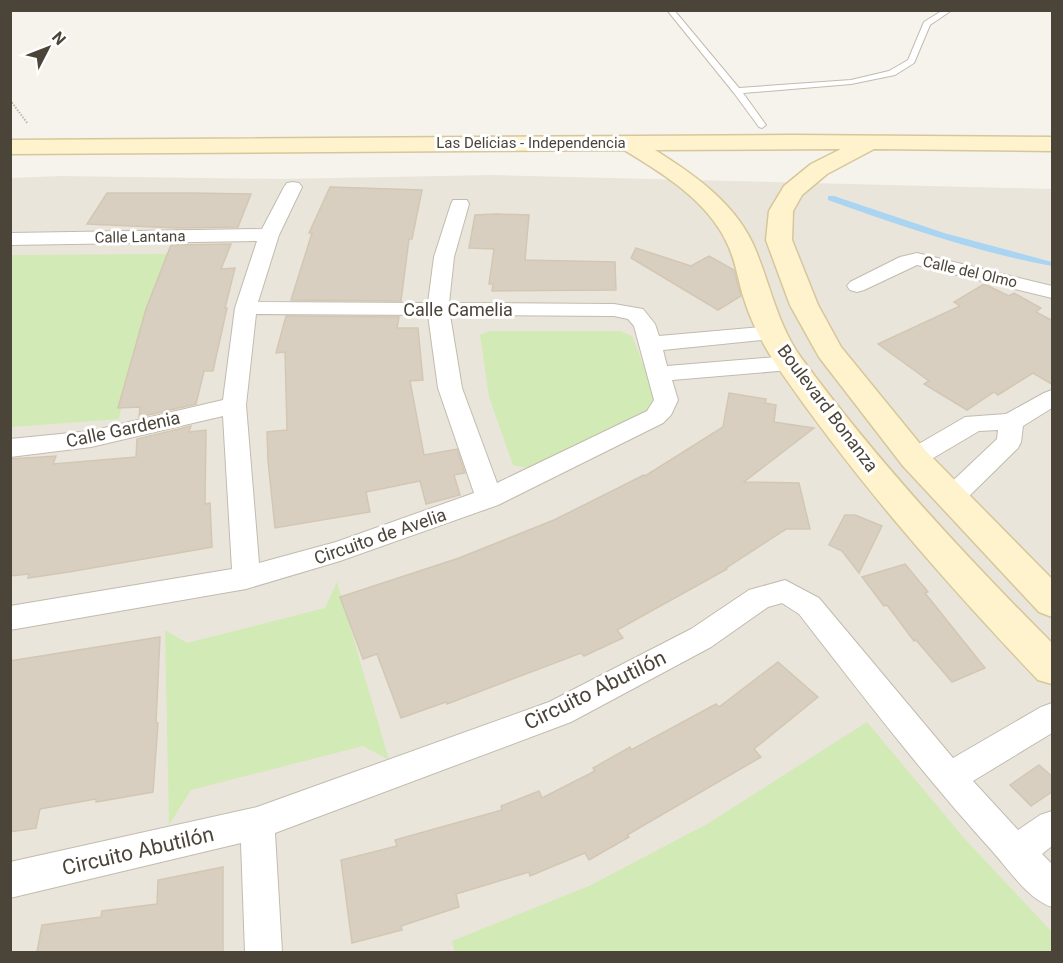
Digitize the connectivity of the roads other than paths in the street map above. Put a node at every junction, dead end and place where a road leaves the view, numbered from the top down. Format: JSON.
{"nodes":[{"id":1,"x":670,"y":10,"type":"edge"},
{"id":2,"x":949,"y":10,"type":"edge"},
{"id":3,"x":737,"y":91,"type":"junction"},
{"id":4,"x":762,"y":125,"type":"junction"},
{"id":5,"x":1053,"y":126,"type":"edge"},
{"id":6,"x":21,"y":129,"type":"edge"},
{"id":7,"x":626,"y":142,"type":"junction"},
{"id":8,"x":870,"y":143,"type":"junction"},
{"id":9,"x":1053,"y":144,"type":"edge"},
{"id":10,"x":10,"y":147,"type":"edge"},
{"id":11,"x":293,"y":187,"type":"dead end"},
{"id":12,"x":460,"y":204,"type":"dead end"},
{"id":13,"x":269,"y":235,"type":"junction"},
{"id":14,"x":10,"y":239,"type":"edge"},
{"id":15,"x":857,"y":286,"type":"dead end"},
{"id":16,"x":1053,"y":292,"type":"edge"},
{"id":17,"x":804,"y":305,"type":"junction"},
{"id":18,"x":246,"y":308,"type":"junction"},
{"id":19,"x":438,"y":309,"type":"junction"},
{"id":20,"x":767,"y":320,"type":"junction"},
{"id":21,"x":650,"y":344,"type":"junction"},
{"id":22,"x":790,"y":363,"type":"junction"},
{"id":23,"x":658,"y":374,"type":"junction"},
{"id":24,"x":1053,"y":398,"type":"edge"},
{"id":25,"x":234,"y":405,"type":"junction"},
{"id":26,"x":1011,"y":422,"type":"junction"},
{"id":27,"x":10,"y":448,"type":"edge"},
{"id":28,"x":914,"y":458,"type":"junction"},
{"id":29,"x":489,"y":498,"type":"junction"},
{"id":30,"x":951,"y":498,"type":"junction"},
{"id":31,"x":246,"y":578,"type":"junction"},
{"id":32,"x":1053,"y":602,"type":"edge"},
{"id":33,"x":10,"y":618,"type":"edge"},
{"id":34,"x":1053,"y":668,"type":"edge"},
{"id":35,"x":1053,"y":717,"type":"edge"},
{"id":36,"x":948,"y":779,"type":"junction"},
{"id":37,"x":257,"y":823,"type":"junction"},
{"id":38,"x":1053,"y":827,"type":"edge"},
{"id":39,"x":1014,"y":852,"type":"junction"},
{"id":40,"x":10,"y":880,"type":"edge"},
{"id":41,"x":1053,"y":889,"type":"edge"},
{"id":42,"x":264,"y":952,"type":"edge"}],
"edges":[{"from":1,"to":3,"type":"lane"},
{"from":2,"to":3,"type":"lane"},
{"from":3,"to":4,"type":"lane"},
{"from":4,"to":5,"type":"main road","name":"Las Delicias - Independencia"},
{"from":4,"to":6,"type":"main road","name":"Las Delicias - Independencia"},
{"from":7,"to":8,"type":"main road","name":"Las Delicias - Independencia"},
{"from":7,"to":10,"type":"main road","name":"Las Delicias - Independencia"},
{"from":7,"to":20,"type":"main road","name":"Boulevard Bonanza"},
{"from":8,"to":9,"type":"main road","name":"Las Delicias - Independencia"},
{"from":8,"to":17,"type":"main road","name":"Boulevard Bonanza"},
{"from":11,"to":13,"type":"street"},
{"from":12,"to":19,"type":"street"},
{"from":13,"to":14,"type":"street","name":"Calle Lantana"},
{"from":13,"to":18,"type":"street"},
{"from":15,"to":16,"type":"street","name":"Calle del Olmo"},
{"from":17,"to":20,"type":"main road"},
{"from":17,"to":28,"type":"main road","name":"Boulevard Bonanza"},
{"from":18,"to":19,"type":"street","name":"Calle Camelia"},
{"from":18,"to":25,"type":"street"},
{"from":19,"to":21,"type":"street","name":"Calle Camelia"},
{"from":19,"to":29,"type":"street"},
{"from":20,"to":21,"type":"street"},
{"from":20,"to":22,"type":"main road","name":"Boulevard Bonanza"},
{"from":21,"to":23,"type":"street","name":"Circuito de Avelia"},
{"from":22,"to":23,"type":"street"},
{"from":22,"to":34,"type":"main road","name":"Boulevard Bonanza"},
{"from":23,"to":29,"type":"street","name":"Circuito de Avelia"},
{"from":24,"to":26,"type":"street"},
{"from":25,"to":27,"type":"street","name":"Calle Gardenia"},
{"from":25,"to":31,"type":"street"},
{"from":26,"to":28,"type":"street"},
{"from":26,"to":30,"type":"street"},
{"from":28,"to":30,"type":"main road","name":"Boulevard Bonanza"},
{"from":29,"to":31,"type":"street","name":"Circuito de Avelia"},
{"from":30,"to":32,"type":"main road","name":"Boulevard Bonanza"},
{"from":31,"to":33,"type":"street","name":"Circuito de Avelia"},
{"from":35,"to":36,"type":"street"},
{"from":36,"to":37,"type":"street","name":"Circuito Abutilón"},
{"from":36,"to":39,"type":"street","name":"Circuito Abutilón"},
{"from":37,"to":40,"type":"street","name":"Circuito Abutilón"},
{"from":37,"to":42,"type":"street"},
{"from":38,"to":39,"type":"street"},
{"from":39,"to":41,"type":"street","name":"Circuito Abutilón"}]}
